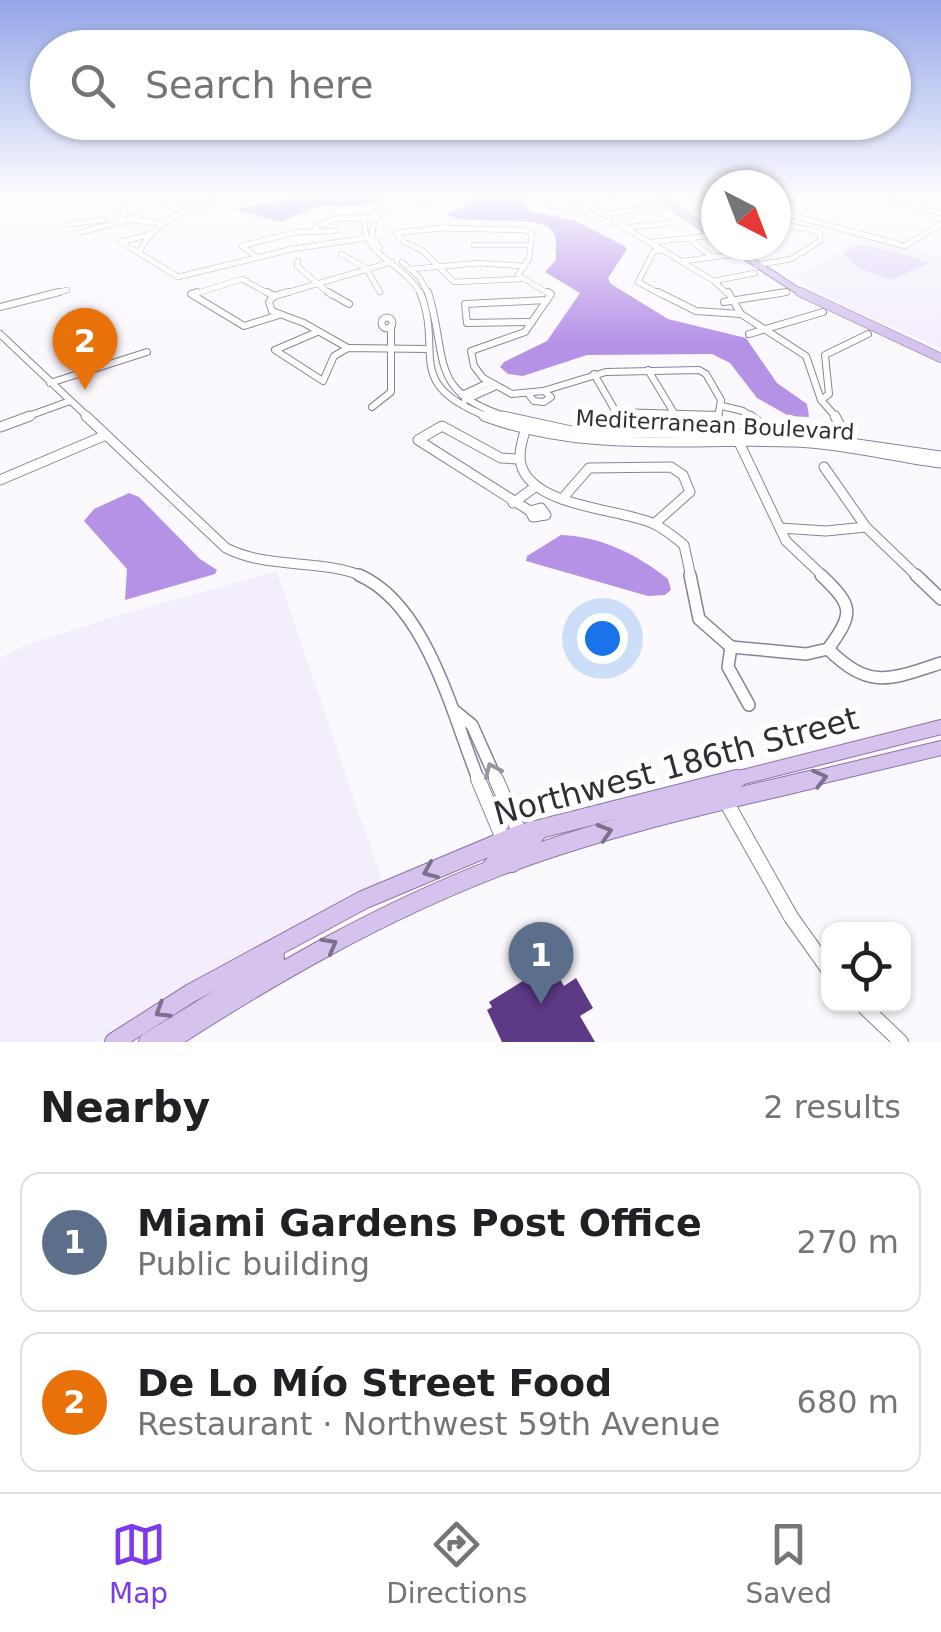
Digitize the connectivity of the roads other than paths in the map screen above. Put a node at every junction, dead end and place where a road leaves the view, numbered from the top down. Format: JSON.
{"nodes":[{"id":1,"x":474,"y":245,"type":"edge"},
{"id":2,"x":530,"y":245,"type":"edge"},
{"id":3,"x":129,"y":246,"type":"edge"},
{"id":4,"x":141,"y":246,"type":"edge"},
{"id":5,"x":243,"y":246,"type":"edge"},
{"id":6,"x":317,"y":246,"type":"edge"},
{"id":7,"x":378,"y":246,"type":"edge"},
{"id":8,"x":413,"y":246,"type":"edge"},
{"id":9,"x":658,"y":246,"type":"edge"},
{"id":10,"x":813,"y":246,"type":"edge"},
{"id":11,"x":663,"y":250,"type":"junction"},
{"id":12,"x":140,"y":251,"type":"junction"},
{"id":13,"x":340,"y":254,"type":"dead end"},
{"id":14,"x":256,"y":256,"type":"junction"},
{"id":15,"x":701,"y":258,"type":"edge"},
{"id":16,"x":791,"y":259,"type":"edge"},
{"id":17,"x":746,"y":260,"type":"edge"},
{"id":18,"x":760,"y":260,"type":"edge"},
{"id":19,"x":786,"y":260,"type":"edge"},
{"id":20,"x":298,"y":261,"type":"dead end"},
{"id":21,"x":678,"y":261,"type":"junction"},
{"id":22,"x":396,"y":262,"type":"junction"},
{"id":23,"x":479,"y":263,"type":"junction"},
{"id":24,"x":437,"y":264,"type":"junction"},
{"id":25,"x":766,"y":264,"type":"junction"},
{"id":26,"x":521,"y":266,"type":"junction"},
{"id":27,"x":366,"y":269,"type":"junction"},
{"id":28,"x":408,"y":269,"type":"junction"},
{"id":29,"x":756,"y":269,"type":"junction"},
{"id":30,"x":238,"y":278,"type":"joint"},
{"id":31,"x":520,"y":279,"type":"junction"},
{"id":32,"x":317,"y":281,"type":"junction"},
{"id":33,"x":710,"y":282,"type":"junction"},
{"id":34,"x":67,"y":290,"type":"dead end"},
{"id":35,"x":380,"y":292,"type":"dead end"},
{"id":36,"x":786,"y":292,"type":"dead end"},
{"id":37,"x":274,"y":296,"type":"junction"},
{"id":38,"x":547,"y":300,"type":"junction"},
{"id":39,"x":724,"y":302,"type":"dead end"},
{"id":40,"x":734,"y":302,"type":"junction"},
{"id":41,"x":349,"y":304,"type":"dead end"},
{"id":42,"x":0,"y":307,"type":"edge"},
{"id":43,"x":824,"y":312,"type":"dead end"},
{"id":44,"x":741,"y":314,"type":"junction"},
{"id":45,"x":279,"y":315,"type":"junction"},
{"id":46,"x":532,"y":322,"type":"junction"},
{"id":47,"x":391,"y":326,"type":"dead end"},
{"id":48,"x":767,"y":330,"type":"junction"},
{"id":49,"x":318,"y":332,"type":"junction"},
{"id":50,"x":0,"y":334,"type":"edge"},
{"id":51,"x":749,"y":334,"type":"dead end"},
{"id":52,"x":868,"y":334,"type":"dead end"},
{"id":53,"x":348,"y":348,"type":"junction"},
{"id":54,"x":424,"y":349,"type":"junction"},
{"id":55,"x":436,"y":349,"type":"junction"},
{"id":56,"x":390,"y":350,"type":"junction"},
{"id":57,"x":147,"y":352,"type":"dead end"},
{"id":58,"x":941,"y":355,"type":"edge"},
{"id":59,"x":648,"y":370,"type":"junction"},
{"id":60,"x":594,"y":374,"type":"junction"},
{"id":61,"x":50,"y":383,"type":"junction"},
{"id":62,"x":491,"y":385,"type":"junction"},
{"id":63,"x":463,"y":398,"type":"junction"},
{"id":64,"x":821,"y":400,"type":"junction"},
{"id":65,"x":70,"y":401,"type":"junction"},
{"id":66,"x":372,"y":407,"type":"dead end"},
{"id":67,"x":720,"y":410,"type":"junction"},
{"id":68,"x":674,"y":413,"type":"junction"},
{"id":69,"x":526,"y":425,"type":"junction"},
{"id":70,"x":442,"y":426,"type":"joint"},
{"id":71,"x":763,"y":426,"type":"dead end"},
{"id":72,"x":0,"y":427,"type":"edge"},
{"id":73,"x":106,"y":436,"type":"junction"},
{"id":74,"x":731,"y":438,"type":"junction"},
{"id":75,"x":418,"y":440,"type":"joint"},
{"id":76,"x":842,"y":443,"type":"junction"},
{"id":77,"x":517,"y":454,"type":"junction"},
{"id":78,"x":941,"y":460,"type":"edge"},
{"id":79,"x":824,"y":467,"type":"dead end"},
{"id":80,"x":0,"y":480,"type":"edge"},
{"id":81,"x":535,"y":487,"type":"junction"},
{"id":82,"x":562,"y":500,"type":"junction"},
{"id":83,"x":513,"y":504,"type":"junction"},
{"id":84,"x":530,"y":511,"type":"dead end"},
{"id":85,"x":654,"y":524,"type":"junction"},
{"id":86,"x":866,"y":527,"type":"junction"},
{"id":87,"x":780,"y":528,"type":"junction"},
{"id":88,"x":941,"y":598,"type":"edge"},
{"id":89,"x":731,"y":647,"type":"junction"},
{"id":90,"x":828,"y":649,"type":"junction"},
{"id":91,"x":941,"y":663,"type":"edge"},
{"id":92,"x":749,"y":705,"type":"dead end"},
{"id":93,"x":456,"y":712,"type":"joint"},
{"id":94,"x":941,"y":727,"type":"edge"},
{"id":95,"x":941,"y":748,"type":"edge"},
{"id":96,"x":715,"y":783,"type":"junction"},
{"id":97,"x":725,"y":800,"type":"junction"},
{"id":98,"x":541,"y":828,"type":"junction"},
{"id":99,"x":512,"y":837,"type":"junction"},
{"id":100,"x":512,"y":862,"type":"junction"},
{"id":101,"x":487,"y":872,"type":"junction"},
{"id":102,"x":273,"y":949,"type":"junction"},
{"id":103,"x":821,"y":959,"type":"edge"},
{"id":104,"x":869,"y":1012,"type":"edge"},
{"id":105,"x":114,"y":1042,"type":"edge"},
{"id":106,"x":148,"y":1042,"type":"edge"},
{"id":107,"x":168,"y":1042,"type":"edge"},
{"id":108,"x":901,"y":1042,"type":"edge"}],
"edges":[{"from":1,"to":23,"type":"street"},
{"from":2,"to":26,"type":"street"},
{"from":3,"to":12,"type":"street"},
{"from":4,"to":12,"type":"street"},
{"from":5,"to":14,"type":"street"},
{"from":6,"to":14,"type":"street"},
{"from":7,"to":22,"type":"street"},
{"from":8,"to":24,"type":"street"},
{"from":9,"to":11,"type":"street"},
{"from":10,"to":16,"type":"street"},
{"from":11,"to":21,"type":"street"},
{"from":11,"to":44,"type":"street"},
{"from":12,"to":14,"type":"street"},
{"from":13,"to":27,"type":"street"},
{"from":15,"to":21,"type":"street"},
{"from":17,"to":29,"type":"main road"},
{"from":18,"to":25,"type":"main road"},
{"from":19,"to":25,"type":"street"},
{"from":20,"to":32,"type":"street"},
{"from":21,"to":33,"type":"street"},
{"from":22,"to":27,"type":"street"},
{"from":22,"to":28,"type":"street"},
{"from":23,"to":24,"type":"street"},
{"from":23,"to":26,"type":"street"},
{"from":24,"to":28,"type":"street"},
{"from":24,"to":31,"type":"street"},
{"from":25,"to":29,"type":"street"},
{"from":25,"to":58,"type":"main road"},
{"from":26,"to":31,"type":"street"},
{"from":27,"to":32,"type":"street"},
{"from":27,"to":35,"type":"street"},
{"from":28,"to":54,"type":"street"},
{"from":28,"to":55,"type":"street"},
{"from":29,"to":33,"type":"street"},
{"from":29,"to":58,"type":"main road"},
{"from":30,"to":37,"type":"street"},
{"from":30,"to":45,"type":"street"},
{"from":31,"to":38,"type":"street"},
{"from":32,"to":37,"type":"street"},
{"from":32,"to":41,"type":"street"},
{"from":33,"to":40,"type":"street"},
{"from":34,"to":42,"type":"street"},
{"from":36,"to":40,"type":"street"},
{"from":37,"to":45,"type":"street"},
{"from":38,"to":46,"type":"street"},
{"from":38,"to":46,"type":"street"},
{"from":39,"to":40,"type":"street"},
{"from":40,"to":44,"type":"street"},
{"from":43,"to":48,"type":"street"},
{"from":44,"to":48,"type":"street"},
{"from":45,"to":49,"type":"street"},
{"from":46,"to":62,"type":"street"},
{"from":47,"to":56,"type":"street"},
{"from":48,"to":51,"type":"street"},
{"from":48,"to":64,"type":"street"},
{"from":49,"to":53,"type":"street"},
{"from":49,"to":53,"type":"street"},
{"from":50,"to":61,"type":"street"},
{"from":52,"to":64,"type":"street"},
{"from":53,"to":56,"type":"street"},
{"from":54,"to":55,"type":"street"},
{"from":54,"to":56,"type":"street"},
{"from":54,"to":63,"type":"street"},
{"from":55,"to":63,"type":"street"},
{"from":56,"to":66,"type":"street"},
{"from":57,"to":61,"type":"street"},
{"from":59,"to":60,"type":"street"},
{"from":59,"to":67,"type":"street"},
{"from":59,"to":68,"type":"street"},
{"from":60,"to":62,"type":"street"},
{"from":60,"to":68,"type":"street"},
{"from":61,"to":65,"type":"street"},
{"from":62,"to":63,"type":"street"},
{"from":63,"to":69,"type":"street","name":"Mediterranean Boulevard"},
{"from":64,"to":76,"type":"street"},
{"from":65,"to":72,"type":"street"},
{"from":65,"to":73,"type":"street"},
{"from":67,"to":68,"type":"street"},
{"from":67,"to":71,"type":"street"},
{"from":67,"to":74,"type":"street"},
{"from":69,"to":74,"type":"street","name":"Mediterranean Boulevard"},
{"from":69,"to":77,"type":"street"},
{"from":70,"to":75,"type":"street"},
{"from":70,"to":77,"type":"street"},
{"from":73,"to":80,"type":"street"},
{"from":73,"to":93,"type":"street"},
{"from":74,"to":76,"type":"street","name":"Mediterranean Boulevard"},
{"from":74,"to":87,"type":"street"},
{"from":75,"to":83,"type":"street"},
{"from":76,"to":78,"type":"street","name":"Mediterranean Boulevard"},
{"from":77,"to":81,"type":"street"},
{"from":79,"to":86,"type":"street"},
{"from":81,"to":82,"type":"street"},
{"from":81,"to":83,"type":"street"},
{"from":82,"to":85,"type":"street"},
{"from":82,"to":85,"type":"street"},
{"from":83,"to":84,"type":"street"},
{"from":85,"to":89,"type":"street"},
{"from":86,"to":87,"type":"street"},
{"from":86,"to":88,"type":"street"},
{"from":87,"to":90,"type":"street"},
{"from":89,"to":90,"type":"street"},
{"from":89,"to":92,"type":"street"},
{"from":90,"to":91,"type":"street"},
{"from":93,"to":99,"type":"street"},
{"from":94,"to":96,"type":"main road","name":"Northwest 186th Street"},
{"from":97,"to":95,"type":"main road","name":"Northwest 186th Street","one_way":true},
{"from":96,"to":97,"type":"street"},
{"from":96,"to":98,"type":"main road","name":"Northwest 186th Street"},
{"from":100,"to":97,"type":"main road","name":"Northwest 186th Street","one_way":true},
{"from":97,"to":103,"type":"street"},
{"from":98,"to":99,"type":"main road","name":"Northwest 186th Street"},
{"from":98,"to":100,"type":"main road"},
{"from":99,"to":101,"type":"main road"},
{"from":99,"to":102,"type":"main road","name":"Northwest 186th Street","one_way":true},
{"from":100,"to":101,"type":"main road","name":"Northwest 186th Street"},
{"from":107,"to":101,"type":"main road","name":"Northwest 186th Street","one_way":true},
{"from":102,"to":105,"type":"main road","name":"Northwest 186th Street","one_way":true},
{"from":102,"to":106,"type":"main road"},
{"from":104,"to":108,"type":"street"}]}
